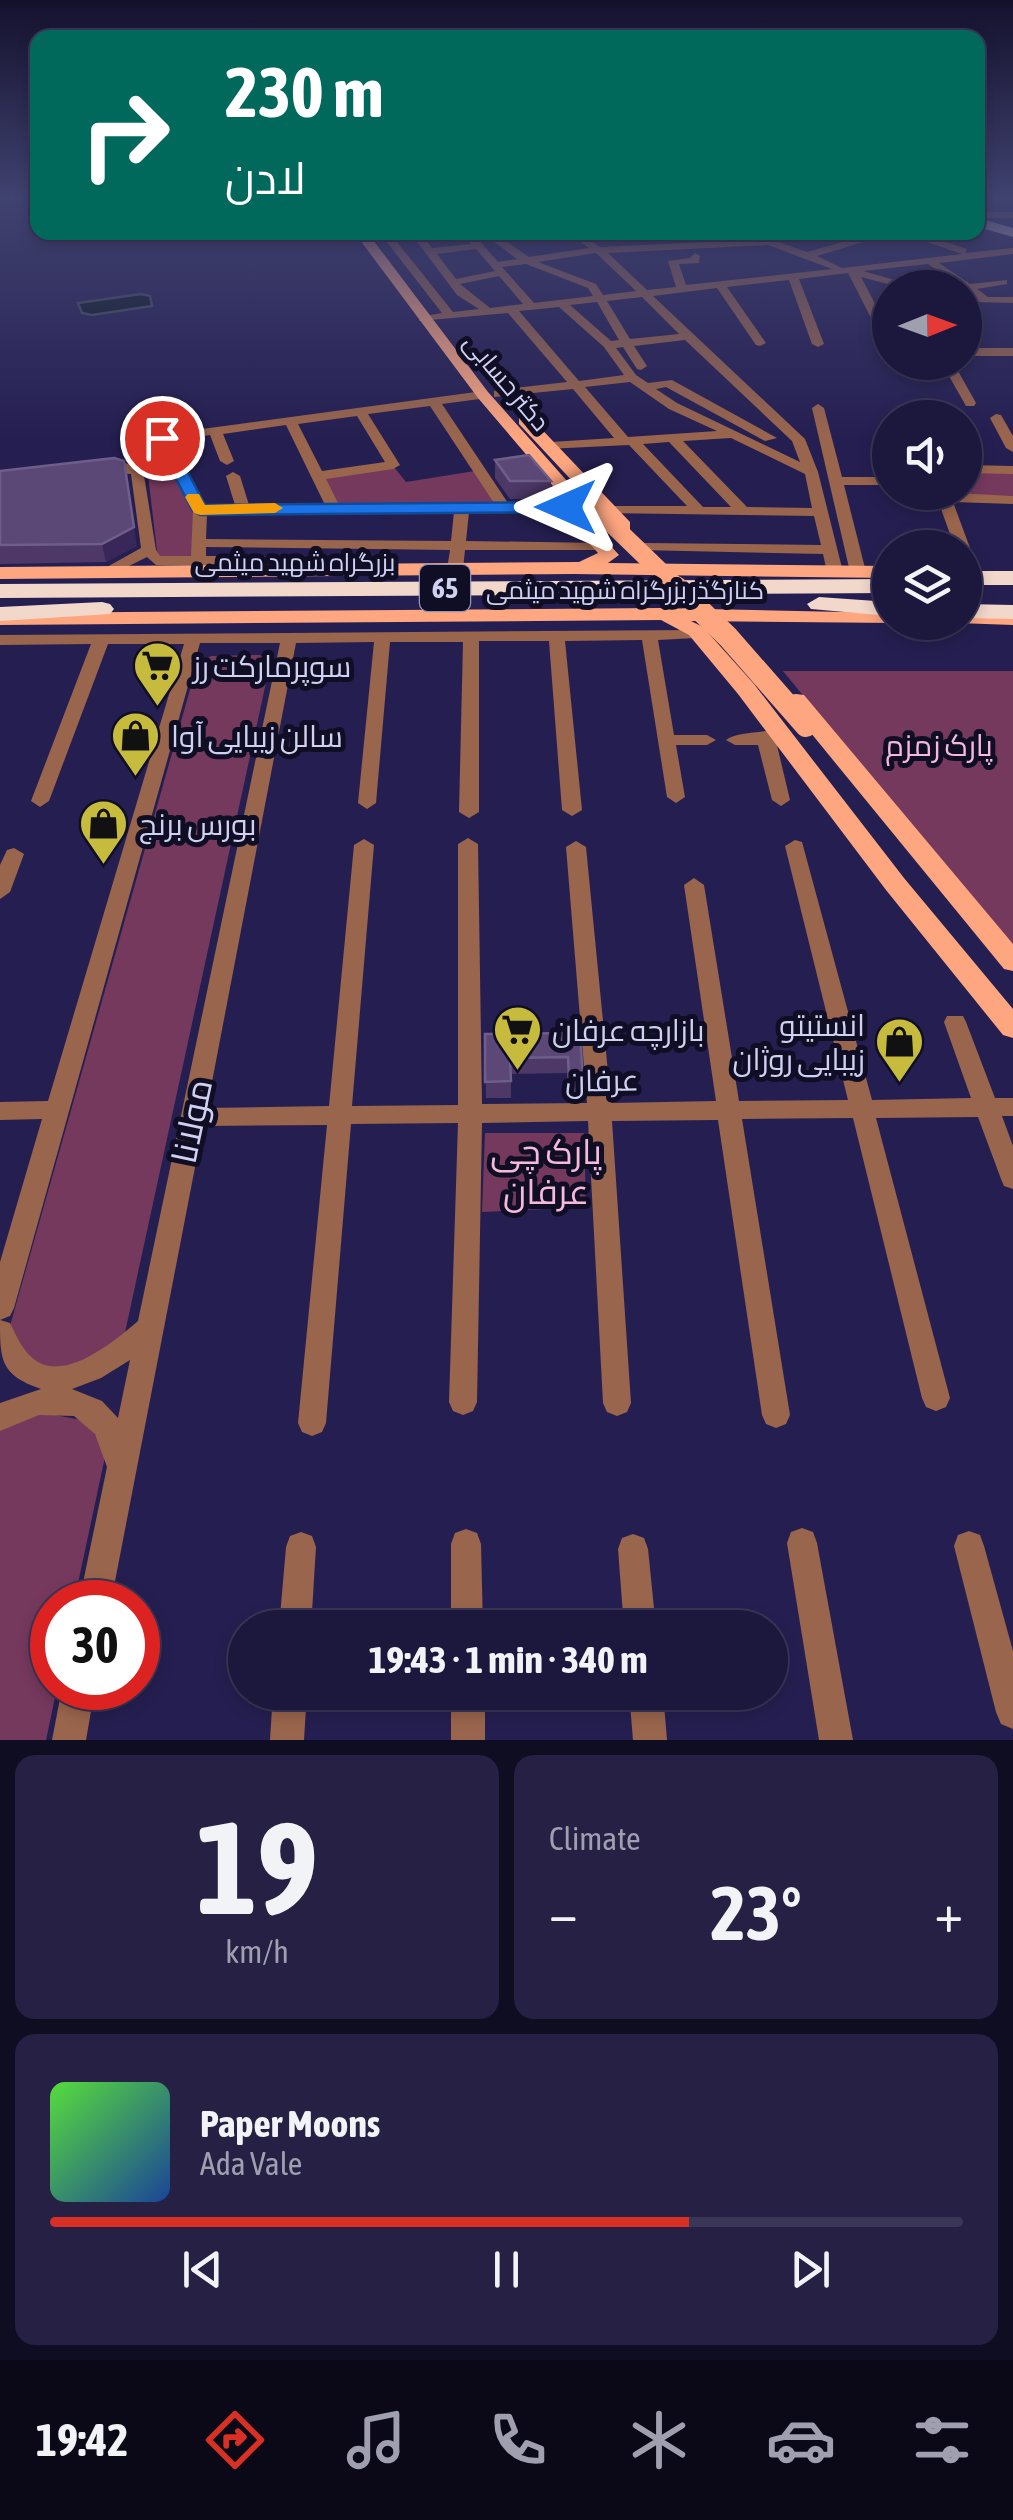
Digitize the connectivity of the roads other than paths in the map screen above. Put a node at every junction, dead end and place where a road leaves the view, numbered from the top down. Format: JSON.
{"nodes":[{"id":1,"x":380,"y":276,"type":"edge"},
{"id":2,"x":391,"y":276,"type":"edge"},
{"id":3,"x":405,"y":276,"type":"edge"},
{"id":4,"x":411,"y":276,"type":"edge"},
{"id":5,"x":450,"y":276,"type":"edge"},
{"id":6,"x":474,"y":276,"type":"edge"},
{"id":7,"x":505,"y":276,"type":"edge"},
{"id":8,"x":565,"y":276,"type":"edge"},
{"id":9,"x":628,"y":276,"type":"edge"},
{"id":10,"x":679,"y":276,"type":"edge"},
{"id":11,"x":744,"y":276,"type":"edge"},
{"id":12,"x":760,"y":276,"type":"edge"},
{"id":13,"x":792,"y":276,"type":"edge"},
{"id":14,"x":852,"y":276,"type":"edge"},
{"id":15,"x":748,"y":280,"type":"junction"},
{"id":16,"x":454,"y":282,"type":"junction"},
{"id":17,"x":718,"y":284,"type":"junction"},
{"id":18,"x":1010,"y":287,"type":"edge"},
{"id":19,"x":682,"y":288,"type":"junction"},
{"id":20,"x":982,"y":291,"type":"edge"},
{"id":21,"x":402,"y":292,"type":"junction"},
{"id":22,"x":644,"y":292,"type":"junction"},
{"id":23,"x":602,"y":298,"type":"junction"},
{"id":24,"x":982,"y":299,"type":"edge"},
{"id":25,"x":1007,"y":300,"type":"edge"},
{"id":26,"x":560,"y":302,"type":"junction"},
{"id":27,"x":531,"y":306,"type":"junction"},
{"id":28,"x":510,"y":308,"type":"junction"},
{"id":29,"x":1013,"y":310,"type":"edge"},
{"id":30,"x":487,"y":311,"type":"junction"},
{"id":31,"x":872,"y":311,"type":"edge"},
{"id":32,"x":436,"y":317,"type":"junction"},
{"id":33,"x":688,"y":336,"type":"junction"},
{"id":34,"x":628,"y":342,"type":"junction"},
{"id":35,"x":760,"y":343,"type":"dead end"},
{"id":36,"x":818,"y":344,"type":"dead end"},
{"id":37,"x":608,"y":345,"type":"junction"},
{"id":38,"x":982,"y":350,"type":"edge"},
{"id":39,"x":1013,"y":352,"type":"edge"},
{"id":40,"x":637,"y":372,"type":"junction"},
{"id":41,"x":576,"y":385,"type":"junction"},
{"id":42,"x":646,"y":388,"type":"junction"},
{"id":43,"x":491,"y":395,"type":"junction"},
{"id":44,"x":698,"y":401,"type":"junction"},
{"id":45,"x":434,"y":402,"type":"junction"},
{"id":46,"x":676,"y":407,"type":"junction"},
{"id":47,"x":818,"y":408,"type":"dead end"},
{"id":48,"x":360,"y":412,"type":"junction"},
{"id":49,"x":996,"y":418,"type":"dead end"},
{"id":50,"x":290,"y":421,"type":"junction"},
{"id":51,"x":214,"y":431,"type":"junction"},
{"id":52,"x":733,"y":434,"type":"junction"},
{"id":53,"x":672,"y":438,"type":"junction"},
{"id":54,"x":629,"y":441,"type":"junction"},
{"id":55,"x":551,"y":446,"type":"junction"},
{"id":56,"x":1013,"y":448,"type":"edge"},
{"id":57,"x":803,"y":453,"type":"junction"},
{"id":58,"x":92,"y":469,"type":"edge"},
{"id":59,"x":497,"y":469,"type":"edge"},
{"id":60,"x":982,"y":469,"type":"edge"},
{"id":61,"x":1013,"y":470,"type":"edge"},
{"id":62,"x":480,"y":472,"type":"junction"},
{"id":63,"x":811,"y":472,"type":"junction"},
{"id":64,"x":318,"y":476,"type":"junction"},
{"id":65,"x":834,"y":482,"type":"junction"},
{"id":66,"x":872,"y":482,"type":"edge"},
{"id":67,"x":982,"y":498,"type":"edge"},
{"id":68,"x":1013,"y":500,"type":"edge"},
{"id":69,"x":243,"y":508,"type":"junction"},
{"id":70,"x":260,"y":508,"type":"junction"},
{"id":71,"x":337,"y":508,"type":"junction"},
{"id":72,"x":462,"y":508,"type":"junction"},
{"id":73,"x":504,"y":508,"type":"junction"},
{"id":74,"x":644,"y":508,"type":"junction"},
{"id":75,"x":200,"y":510,"type":"junction"},
{"id":76,"x":589,"y":510,"type":"junction"},
{"id":77,"x":699,"y":511,"type":"junction"},
{"id":78,"x":736,"y":511,"type":"junction"},
{"id":79,"x":768,"y":511,"type":"junction"},
{"id":80,"x":821,"y":512,"type":"junction"},
{"id":81,"x":413,"y":528,"type":"dead end"},
{"id":82,"x":496,"y":528,"type":"dead end"},
{"id":83,"x":732,"y":529,"type":"dead end"},
{"id":84,"x":248,"y":544,"type":"junction"},
{"id":85,"x":304,"y":544,"type":"junction"},
{"id":86,"x":329,"y":545,"type":"junction"},
{"id":87,"x":412,"y":546,"type":"junction"},
{"id":88,"x":458,"y":546,"type":"junction"},
{"id":89,"x":496,"y":546,"type":"junction"},
{"id":90,"x":647,"y":546,"type":"junction"},
{"id":91,"x":779,"y":546,"type":"dead end"},
{"id":92,"x":149,"y":550,"type":"junction"},
{"id":93,"x":198,"y":550,"type":"junction"},
{"id":94,"x":831,"y":550,"type":"junction"},
{"id":95,"x":607,"y":551,"type":"junction"},
{"id":96,"x":574,"y":568,"type":"junction"},
{"id":97,"x":455,"y":569,"type":"junction"},
{"id":98,"x":678,"y":570,"type":"junction"},
{"id":99,"x":106,"y":572,"type":"junction"},
{"id":100,"x":835,"y":572,"type":"junction"},
{"id":101,"x":858,"y":572,"type":"junction"},
{"id":102,"x":872,"y":572,"type":"edge"},
{"id":103,"x":0,"y":573,"type":"edge"},
{"id":104,"x":1013,"y":575,"type":"edge"},
{"id":105,"x":982,"y":577,"type":"edge"},
{"id":106,"x":292,"y":580,"type":"junction"},
{"id":107,"x":982,"y":581,"type":"edge"},
{"id":108,"x":872,"y":585,"type":"edge"},
{"id":109,"x":1013,"y":586,"type":"edge"},
{"id":110,"x":0,"y":588,"type":"edge"},
{"id":111,"x":799,"y":594,"type":"junction"},
{"id":112,"x":0,"y":602,"type":"edge"},
{"id":113,"x":872,"y":604,"type":"edge"},
{"id":114,"x":1013,"y":604,"type":"edge"},
{"id":115,"x":982,"y":607,"type":"edge"},
{"id":116,"x":982,"y":611,"type":"edge"},
{"id":117,"x":760,"y":614,"type":"junction"},
{"id":118,"x":1013,"y":616,"type":"edge"},
{"id":119,"x":0,"y":617,"type":"edge"},
{"id":120,"x":872,"y":617,"type":"edge"},
{"id":121,"x":982,"y":618,"type":"edge"},
{"id":122,"x":654,"y":625,"type":"junction"},
{"id":123,"x":739,"y":636,"type":"junction"},
{"id":124,"x":696,"y":637,"type":"junction"},
{"id":125,"x":471,"y":638,"type":"junction"},
{"id":126,"x":557,"y":638,"type":"junction"},
{"id":127,"x":290,"y":639,"type":"junction"},
{"id":128,"x":382,"y":639,"type":"junction"},
{"id":129,"x":4,"y":640,"type":"edge"},
{"id":130,"x":101,"y":640,"type":"junction"},
{"id":131,"x":190,"y":650,"type":"junction"},
{"id":132,"x":0,"y":659,"type":"edge"},
{"id":133,"x":284,"y":666,"type":"junction"},
{"id":134,"x":785,"y":732,"type":"junction"},
{"id":135,"x":667,"y":740,"type":"junction"},
{"id":136,"x":707,"y":740,"type":"dead end"},
{"id":137,"x":735,"y":740,"type":"dead end"},
{"id":138,"x":676,"y":796,"type":"dead end"},
{"id":139,"x":781,"y":800,"type":"dead end"},
{"id":140,"x":40,"y":801,"type":"dead end"},
{"id":141,"x":367,"y":803,"type":"dead end"},
{"id":142,"x":572,"y":810,"type":"dead end"},
{"id":143,"x":468,"y":812,"type":"dead end"},
{"id":144,"x":468,"y":844,"type":"dead end"},
{"id":145,"x":364,"y":845,"type":"dead end"},
{"id":146,"x":795,"y":846,"type":"dead end"},
{"id":147,"x":576,"y":847,"type":"dead end"},
{"id":148,"x":14,"y":854,"type":"dead end"},
{"id":149,"x":694,"y":885,"type":"dead end"},
{"id":150,"x":0,"y":892,"type":"edge"},
{"id":151,"x":1013,"y":962,"type":"edge"},
{"id":152,"x":1013,"y":982,"type":"edge"},
{"id":153,"x":1013,"y":1013,"type":"edge"},
{"id":154,"x":955,"y":1022,"type":"dead end"},
{"id":155,"x":1013,"y":1028,"type":"edge"},
{"id":156,"x":1001,"y":1108,"type":"edge"},
{"id":157,"x":56,"y":1110,"type":"junction"},
{"id":158,"x":864,"y":1110,"type":"junction"},
{"id":159,"x":0,"y":1111,"type":"edge"},
{"id":160,"x":730,"y":1111,"type":"junction"},
{"id":161,"x":600,"y":1112,"type":"junction"},
{"id":162,"x":470,"y":1114,"type":"junction"},
{"id":163,"x":342,"y":1116,"type":"junction"},
{"id":164,"x":192,"y":1118,"type":"junction"},
{"id":165,"x":1013,"y":1179,"type":"edge"},
{"id":166,"x":0,"y":1308,"type":"edge"},
{"id":167,"x":149,"y":1328,"type":"junction"},
{"id":168,"x":0,"y":1332,"type":"edge"},
{"id":169,"x":936,"y":1398,"type":"dead end"},
{"id":170,"x":463,"y":1402,"type":"dead end"},
{"id":171,"x":617,"y":1403,"type":"dead end"},
{"id":172,"x":776,"y":1415,"type":"dead end"},
{"id":173,"x":0,"y":1418,"type":"edge"},
{"id":174,"x":312,"y":1423,"type":"dead end"},
{"id":175,"x":122,"y":1466,"type":"junction"},
{"id":176,"x":466,"y":1544,"type":"dead end"},
{"id":177,"x":802,"y":1544,"type":"dead end"},
{"id":178,"x":970,"y":1546,"type":"dead end"},
{"id":179,"x":301,"y":1547,"type":"dead end"},
{"id":180,"x":633,"y":1549,"type":"dead end"},
{"id":181,"x":99,"y":1580,"type":"edge"},
{"id":182,"x":296,"y":1610,"type":"edge"},
{"id":183,"x":467,"y":1610,"type":"edge"},
{"id":184,"x":638,"y":1610,"type":"edge"},
{"id":185,"x":75,"y":1710,"type":"edge"},
{"id":186,"x":288,"y":1710,"type":"edge"},
{"id":187,"x":468,"y":1710,"type":"edge"},
{"id":188,"x":648,"y":1710,"type":"edge"},
{"id":189,"x":1013,"y":1712,"type":"edge"},
{"id":190,"x":69,"y":1740,"type":"edge"},
{"id":191,"x":286,"y":1740,"type":"edge"},
{"id":192,"x":468,"y":1740,"type":"edge"},
{"id":193,"x":650,"y":1740,"type":"edge"},
{"id":194,"x":836,"y":1740,"type":"edge"}],
"edges":[{"from":1,"to":21,"type":"main road"},
{"from":2,"to":21,"type":"main road","name":"دکتر حسابی"},
{"from":3,"to":32,"type":"main road","name":"دکتر حسابی"},
{"from":4,"to":32,"type":"street"},
{"from":5,"to":16,"type":"street"},
{"from":6,"to":16,"type":"street"},
{"from":7,"to":27,"type":"street"},
{"from":8,"to":23,"type":"street"},
{"from":9,"to":22,"type":"street"},
{"from":10,"to":19,"type":"street"},
{"from":11,"to":15,"type":"street"},
{"from":12,"to":15,"type":"street"},
{"from":13,"to":36,"type":"street"},
{"from":14,"to":31,"type":"street"},
{"from":15,"to":17,"type":"street"},
{"from":16,"to":30,"type":"street"},
{"from":17,"to":19,"type":"street"},
{"from":17,"to":35,"type":"street"},
{"from":18,"to":20,"type":"street"},
{"from":19,"to":22,"type":"street"},
{"from":21,"to":32,"type":"main road","name":"دکتر حسابی"},
{"from":22,"to":23,"type":"street"},
{"from":22,"to":33,"type":"street"},
{"from":23,"to":26,"type":"street"},
{"from":23,"to":34,"type":"street"},
{"from":24,"to":25,"type":"street"},
{"from":25,"to":29,"type":"street"},
{"from":26,"to":27,"type":"street"},
{"from":26,"to":37,"type":"street"},
{"from":27,"to":28,"type":"street"},
{"from":28,"to":30,"type":"street"},
{"from":28,"to":41,"type":"street"},
{"from":30,"to":32,"type":"street"},
{"from":32,"to":43,"type":"main road","name":"دکتر حسابی"},
{"from":33,"to":34,"type":"street"},
{"from":33,"to":57,"type":"street"},
{"from":34,"to":37,"type":"street"},
{"from":34,"to":40,"type":"street"},
{"from":37,"to":40,"type":"street"},
{"from":38,"to":39,"type":"street"},
{"from":40,"to":41,"type":"street"},
{"from":40,"to":42,"type":"street"},
{"from":41,"to":43,"type":"street"},
{"from":41,"to":54,"type":"street"},
{"from":42,"to":44,"type":"street"},
{"from":42,"to":46,"type":"street"},
{"from":43,"to":45,"type":"street"},
{"from":43,"to":55,"type":"main road"},
{"from":43,"to":76,"type":"main road","name":"دکتر حسابی"},
{"from":43,"to":76,"type":"main road"},
{"from":44,"to":46,"type":"street"},
{"from":44,"to":57,"type":"street"},
{"from":45,"to":48,"type":"street"},
{"from":45,"to":62,"type":"street"},
{"from":46,"to":52,"type":"street"},
{"from":47,"to":65,"type":"street"},
{"from":48,"to":50,"type":"street"},
{"from":48,"to":64,"type":"street"},
{"from":49,"to":56,"type":"street"},
{"from":50,"to":51,"type":"street"},
{"from":50,"to":64,"type":"street"},
{"from":51,"to":69,"type":"street"},
{"from":51,"to":75,"type":"street"},
{"from":52,"to":53,"type":"street"},
{"from":52,"to":63,"type":"street"},
{"from":53,"to":54,"type":"street"},
{"from":53,"to":78,"type":"street"},
{"from":54,"to":55,"type":"street"},
{"from":54,"to":77,"type":"street"},
{"from":55,"to":76,"type":"main road"},
{"from":57,"to":63,"type":"street"},
{"from":58,"to":92,"type":"street"},
{"from":59,"to":62,"type":"street"},
{"from":60,"to":61,"type":"street"},
{"from":62,"to":73,"type":"street"},
{"from":63,"to":80,"type":"street"},
{"from":64,"to":71,"type":"street"},
{"from":65,"to":66,"type":"street"},
{"from":65,"to":101,"type":"street"},
{"from":67,"to":68,"type":"street"},
{"from":69,"to":70,"type":"street"},
{"from":69,"to":75,"type":"street"},
{"from":70,"to":71,"type":"street"},
{"from":70,"to":84,"type":"street"},
{"from":71,"to":72,"type":"street"},
{"from":71,"to":86,"type":"street"},
{"from":72,"to":73,"type":"street"},
{"from":72,"to":88,"type":"street"},
{"from":73,"to":76,"type":"street"},
{"from":74,"to":76,"type":"street"},
{"from":74,"to":77,"type":"street"},
{"from":74,"to":90,"type":"street"},
{"from":75,"to":93,"type":"street"},
{"from":76,"to":90,"type":"main road"},
{"from":76,"to":95,"type":"main road"},
{"from":76,"to":134,"type":"main road"},
{"from":77,"to":78,"type":"street"},
{"from":78,"to":79,"type":"street"},
{"from":78,"to":83,"type":"street"},
{"from":79,"to":80,"type":"street"},
{"from":79,"to":91,"type":"street"},
{"from":80,"to":94,"type":"street"},
{"from":81,"to":87,"type":"street"},
{"from":82,"to":89,"type":"street"},
{"from":84,"to":85,"type":"street"},
{"from":84,"to":93,"type":"street"},
{"from":85,"to":86,"type":"street"},
{"from":85,"to":106,"type":"street"},
{"from":86,"to":87,"type":"street"},
{"from":87,"to":88,"type":"street"},
{"from":88,"to":89,"type":"street"},
{"from":88,"to":97,"type":"street"},
{"from":89,"to":95,"type":"street"},
{"from":90,"to":94,"type":"street"},
{"from":90,"to":95,"type":"main road"},
{"from":90,"to":98,"type":"main road"},
{"from":92,"to":93,"type":"street"},
{"from":92,"to":99,"type":"street"},
{"from":93,"to":106,"type":"street"},
{"from":94,"to":100,"type":"street"},
{"from":95,"to":96,"type":"main road"},
{"from":96,"to":97,"type":"main road","name":"کنارگذر بزرگراه شهید میثمی"},
{"from":96,"to":98,"type":"main road","name":"کنارگذر بزرگراه شهید میثمی"},
{"from":97,"to":106,"type":"main road","name":"کنارگذر بزرگراه شهید میثمی"},
{"from":98,"to":100,"type":"main road","name":"کنارگذر بزرگراه شهید میثمی"},
{"from":99,"to":103,"type":"main road","name":"کنارگذر بزرگراه شهید میثمی"},
{"from":99,"to":106,"type":"main road","name":"کنارگذر بزرگراه شهید میثمی"},
{"from":100,"to":101,"type":"main road","name":"کنارگذر بزرگراه شهید میثمی"},
{"from":101,"to":102,"type":"main road","name":"کنارگذر بزرگراه شهید میثمی"},
{"from":104,"to":105,"type":"highway"},
{"from":106,"to":110,"type":"highway","name":"بزرگراه شهید میثمی","number":"65"},
{"from":106,"to":111,"type":"highway","name":"بزرگراه شهید میثمی","number":"65"},
{"from":106,"to":112,"type":"highway","name":"بزرگراه شهید میثمی","number":"65"},
{"from":106,"to":119,"type":"highway"},
{"from":107,"to":109,"type":"highway"},
{"from":108,"to":111,"type":"highway","name":"بزرگراه شهید میثمی","number":"65"},
{"from":111,"to":113,"type":"highway"},
{"from":114,"to":115,"type":"highway"},
{"from":116,"to":118,"type":"highway"},
{"from":117,"to":120,"type":"main road","name":"کنارگذر بزرگراه شهید میثمی"},
{"from":117,"to":122,"type":"main road","name":"کنارگذر بزرگراه شهید میثمی"},
{"from":117,"to":123,"type":"main road"},
{"from":118,"to":121,"type":"main road"},
{"from":119,"to":122,"type":"main road","name":"کنارگذر بزرگراه شهید میثمی"},
{"from":122,"to":124,"type":"main road"},
{"from":122,"to":126,"type":"street"},
{"from":122,"to":135,"type":"street"},
{"from":123,"to":124,"type":"main road"},
{"from":123,"to":151,"type":"main road"},
{"from":124,"to":134,"type":"main road"},
{"from":125,"to":126,"type":"street"},
{"from":125,"to":128,"type":"street"},
{"from":125,"to":143,"type":"street"},
{"from":126,"to":142,"type":"street"},
{"from":127,"to":128,"type":"street"},
{"from":127,"to":131,"type":"street"},
{"from":127,"to":133,"type":"street","name":"مولانا"},
{"from":128,"to":141,"type":"street"},
{"from":129,"to":130,"type":"street"},
{"from":129,"to":132,"type":"street"},
{"from":130,"to":131,"type":"street"},
{"from":130,"to":140,"type":"street"},
{"from":131,"to":133,"type":"street"},
{"from":131,"to":157,"type":"street"},
{"from":133,"to":164,"type":"street","name":"مولانا"},
{"from":134,"to":137,"type":"street"},
{"from":134,"to":139,"type":"street"},
{"from":134,"to":152,"type":"main road"},
{"from":134,"to":153,"type":"main road"},
{"from":134,"to":155,"type":"main road"},
{"from":135,"to":136,"type":"street"},
{"from":135,"to":138,"type":"street"},
{"from":144,"to":162,"type":"street"},
{"from":145,"to":163,"type":"street"},
{"from":146,"to":158,"type":"street"},
{"from":147,"to":161,"type":"street"},
{"from":148,"to":150,"type":"street"},
{"from":149,"to":160,"type":"street"},
{"from":154,"to":156,"type":"street"},
{"from":156,"to":158,"type":"street","name":"عرفان"},
{"from":156,"to":165,"type":"street"},
{"from":157,"to":159,"type":"street"},
{"from":157,"to":166,"type":"street"},
{"from":158,"to":160,"type":"street","name":"عرفان"},
{"from":158,"to":169,"type":"street"},
{"from":160,"to":161,"type":"street","name":"عرفان"},
{"from":160,"to":172,"type":"street"},
{"from":161,"to":162,"type":"street","name":"عرفان"},
{"from":161,"to":171,"type":"street"},
{"from":162,"to":163,"type":"street","name":"عرفان"},
{"from":162,"to":170,"type":"street"},
{"from":163,"to":164,"type":"street","name":"عرفان"},
{"from":163,"to":174,"type":"street"},
{"from":164,"to":167,"type":"street","name":"مولانا"},
{"from":167,"to":168,"type":"street"},
{"from":167,"to":175,"type":"street","name":"مولانا"},
{"from":173,"to":175,"type":"street"},
{"from":175,"to":181,"type":"street","name":"مولانا"},
{"from":176,"to":183,"type":"street"},
{"from":177,"to":194,"type":"street"},
{"from":178,"to":189,"type":"street"},
{"from":179,"to":182,"type":"street"},
{"from":180,"to":184,"type":"street"},
{"from":185,"to":190,"type":"street"},
{"from":186,"to":191,"type":"street"},
{"from":187,"to":192,"type":"street"},
{"from":188,"to":193,"type":"street"}]}
